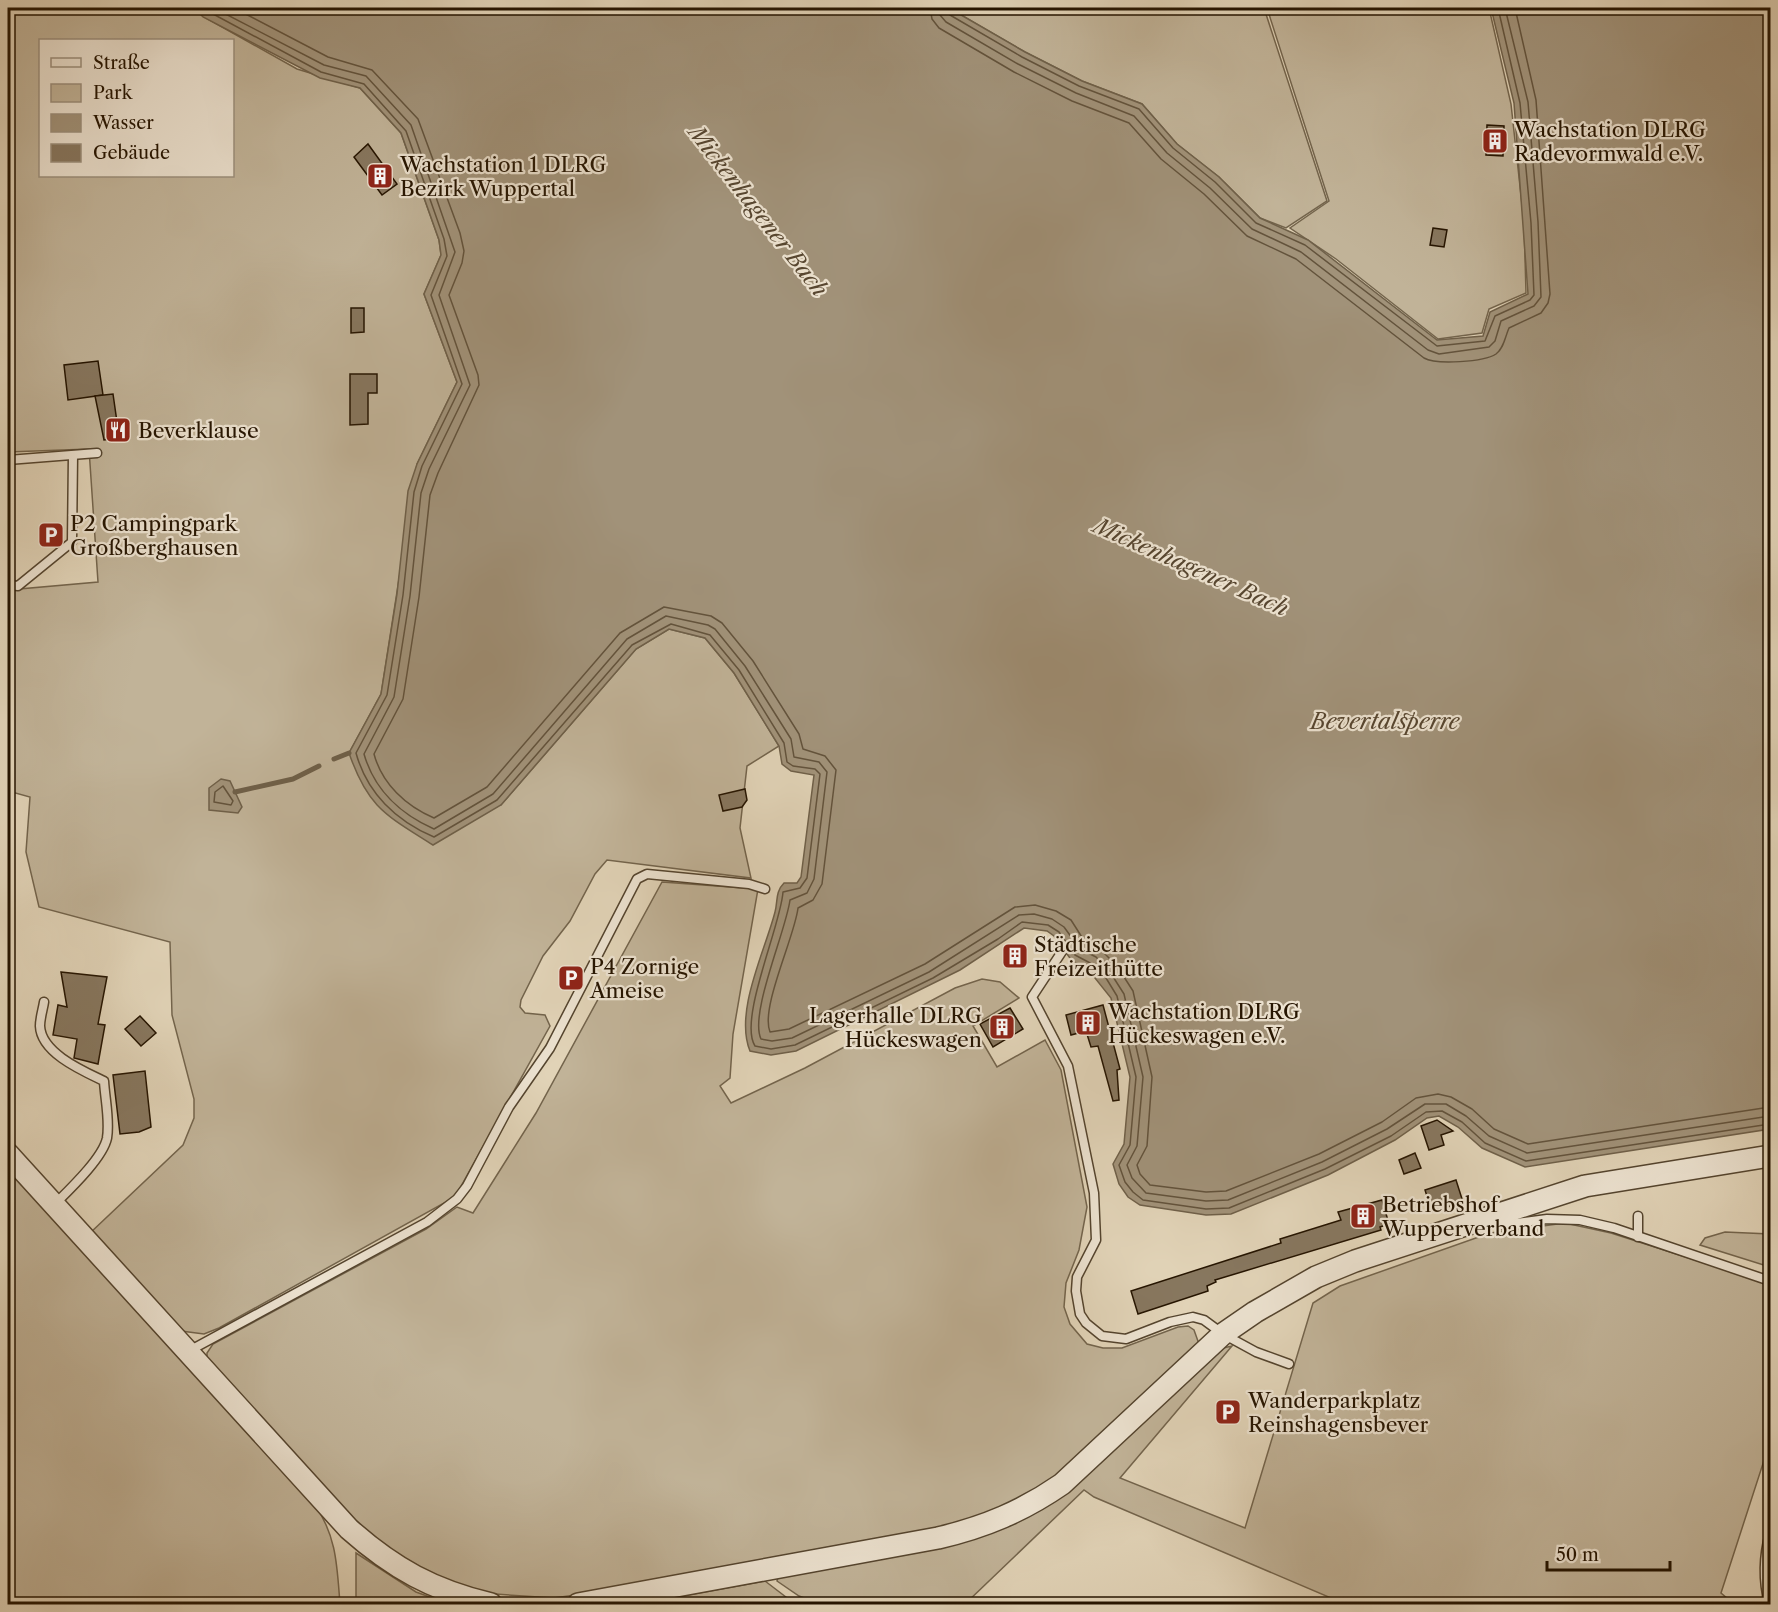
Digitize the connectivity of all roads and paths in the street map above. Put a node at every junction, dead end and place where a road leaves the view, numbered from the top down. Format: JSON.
{"nodes":[{"id":1,"x":97,"y":453,"type":"dead end"},
{"id":2,"x":73,"y":455,"type":"junction"},
{"id":3,"x":8,"y":460,"type":"edge"},
{"id":4,"x":8,"y":585,"type":"edge"},
{"id":5,"x":765,"y":889,"type":"dead end"},
{"id":6,"x":1063,"y":950,"type":"dead end"},
{"id":7,"x":44,"y":1002,"type":"dead end"},
{"id":8,"x":8,"y":1154,"type":"edge"},
{"id":9,"x":1770,"y":1156,"type":"edge"},
{"id":10,"x":54,"y":1205,"type":"junction"},
{"id":11,"x":1491,"y":1216,"type":"junction"},
{"id":12,"x":1638,"y":1216,"type":"dead end"},
{"id":13,"x":1638,"y":1237,"type":"junction"},
{"id":14,"x":1770,"y":1281,"type":"edge"},
{"id":15,"x":1223,"y":1334,"type":"junction"},
{"id":16,"x":187,"y":1353,"type":"junction"},
{"id":17,"x":1289,"y":1364,"type":"dead end"},
{"id":18,"x":1770,"y":1533,"type":"edge"},
{"id":19,"x":491,"y":1605,"type":"edge"},
{"id":20,"x":578,"y":1605,"type":"edge"},
{"id":21,"x":1769,"y":1605,"type":"edge"}],
"edges":[{"from":1,"to":2,"type":"lane"},
{"from":2,"to":3,"type":"lane"},
{"from":2,"to":4,"type":"lane"},
{"from":5,"to":16,"type":"lane"},
{"from":6,"to":15,"type":"lane"},
{"from":7,"to":10,"type":"lane"},
{"from":8,"to":10,"type":"street"},
{"from":9,"to":11,"type":"street"},
{"from":10,"to":16,"type":"street"},
{"from":11,"to":13,"type":"lane"},
{"from":11,"to":15,"type":"street"},
{"from":12,"to":13,"type":"lane"},
{"from":13,"to":14,"type":"lane"},
{"from":15,"to":17,"type":"lane"},
{"from":15,"to":20,"type":"street"},
{"from":16,"to":19,"type":"street"},
{"from":18,"to":21,"type":"lane"}]}
